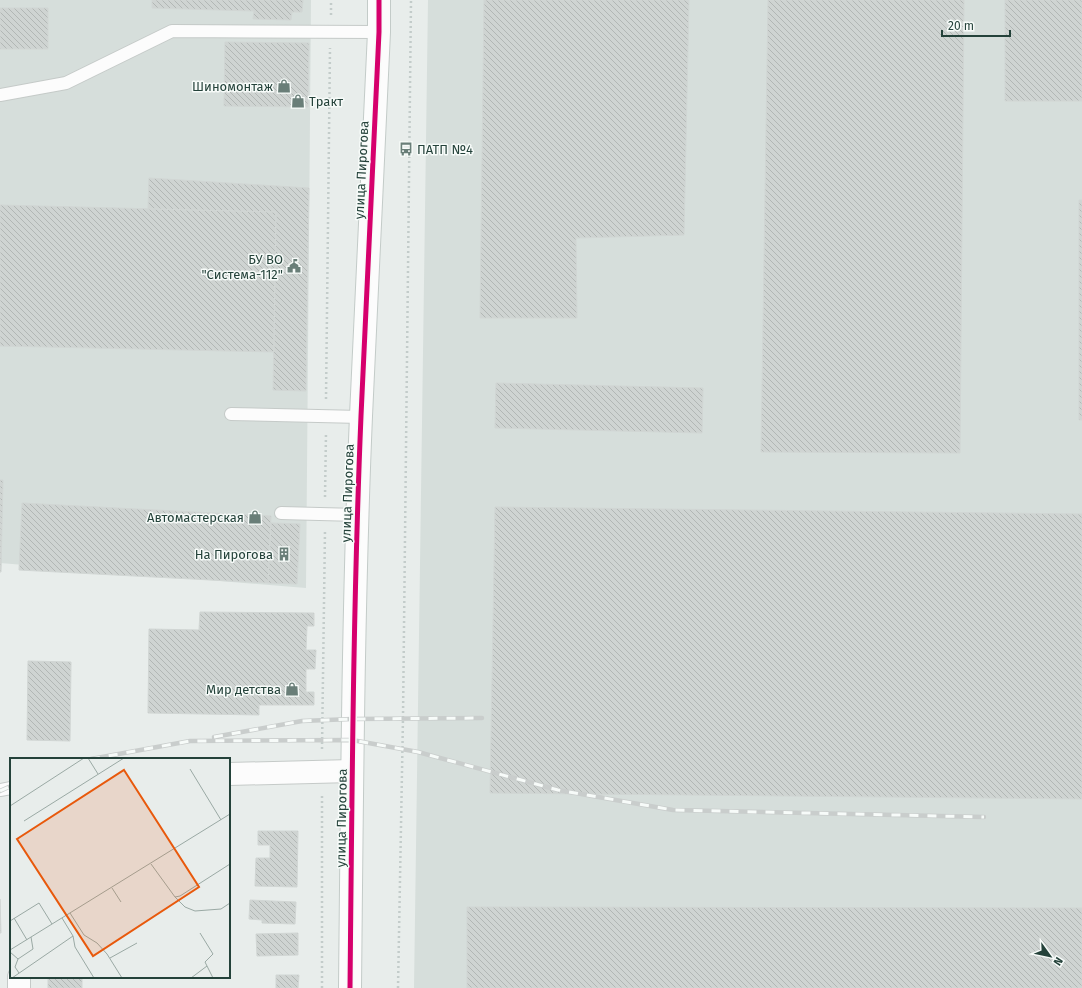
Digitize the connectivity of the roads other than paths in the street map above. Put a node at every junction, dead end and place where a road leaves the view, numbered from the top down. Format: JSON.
{"nodes":[{"id":1,"x":379,"y":0,"type":"edge"},
{"id":2,"x":379,"y":32,"type":"junction"},
{"id":3,"x":0,"y":95,"type":"edge"},
{"id":4,"x":231,"y":414,"type":"dead end"},
{"id":5,"x":361,"y":417,"type":"junction"},
{"id":6,"x":281,"y":513,"type":"dead end"},
{"id":7,"x":358,"y":515,"type":"junction"},
{"id":8,"x":352,"y":771,"type":"junction"},
{"id":9,"x":230,"y":774,"type":"edge"},
{"id":10,"x":10,"y":788,"type":"edge"},
{"id":11,"x":0,"y":790,"type":"edge"},
{"id":12,"x":350,"y":988,"type":"edge"}],
"edges":[{"from":1,"to":2,"type":"street","name":"улица Пирогова"},
{"from":2,"to":3,"type":"lane"},
{"from":2,"to":5,"type":"street","name":"улица Пирогова"},
{"from":4,"to":5,"type":"lane"},
{"from":5,"to":7,"type":"street","name":"улица Пирогова"},
{"from":6,"to":7,"type":"lane"},
{"from":7,"to":8,"type":"street","name":"улица Пирогова"},
{"from":8,"to":9,"type":"street"},
{"from":8,"to":12,"type":"street","name":"улица Пирогова"},
{"from":10,"to":11,"type":"lane"}]}
